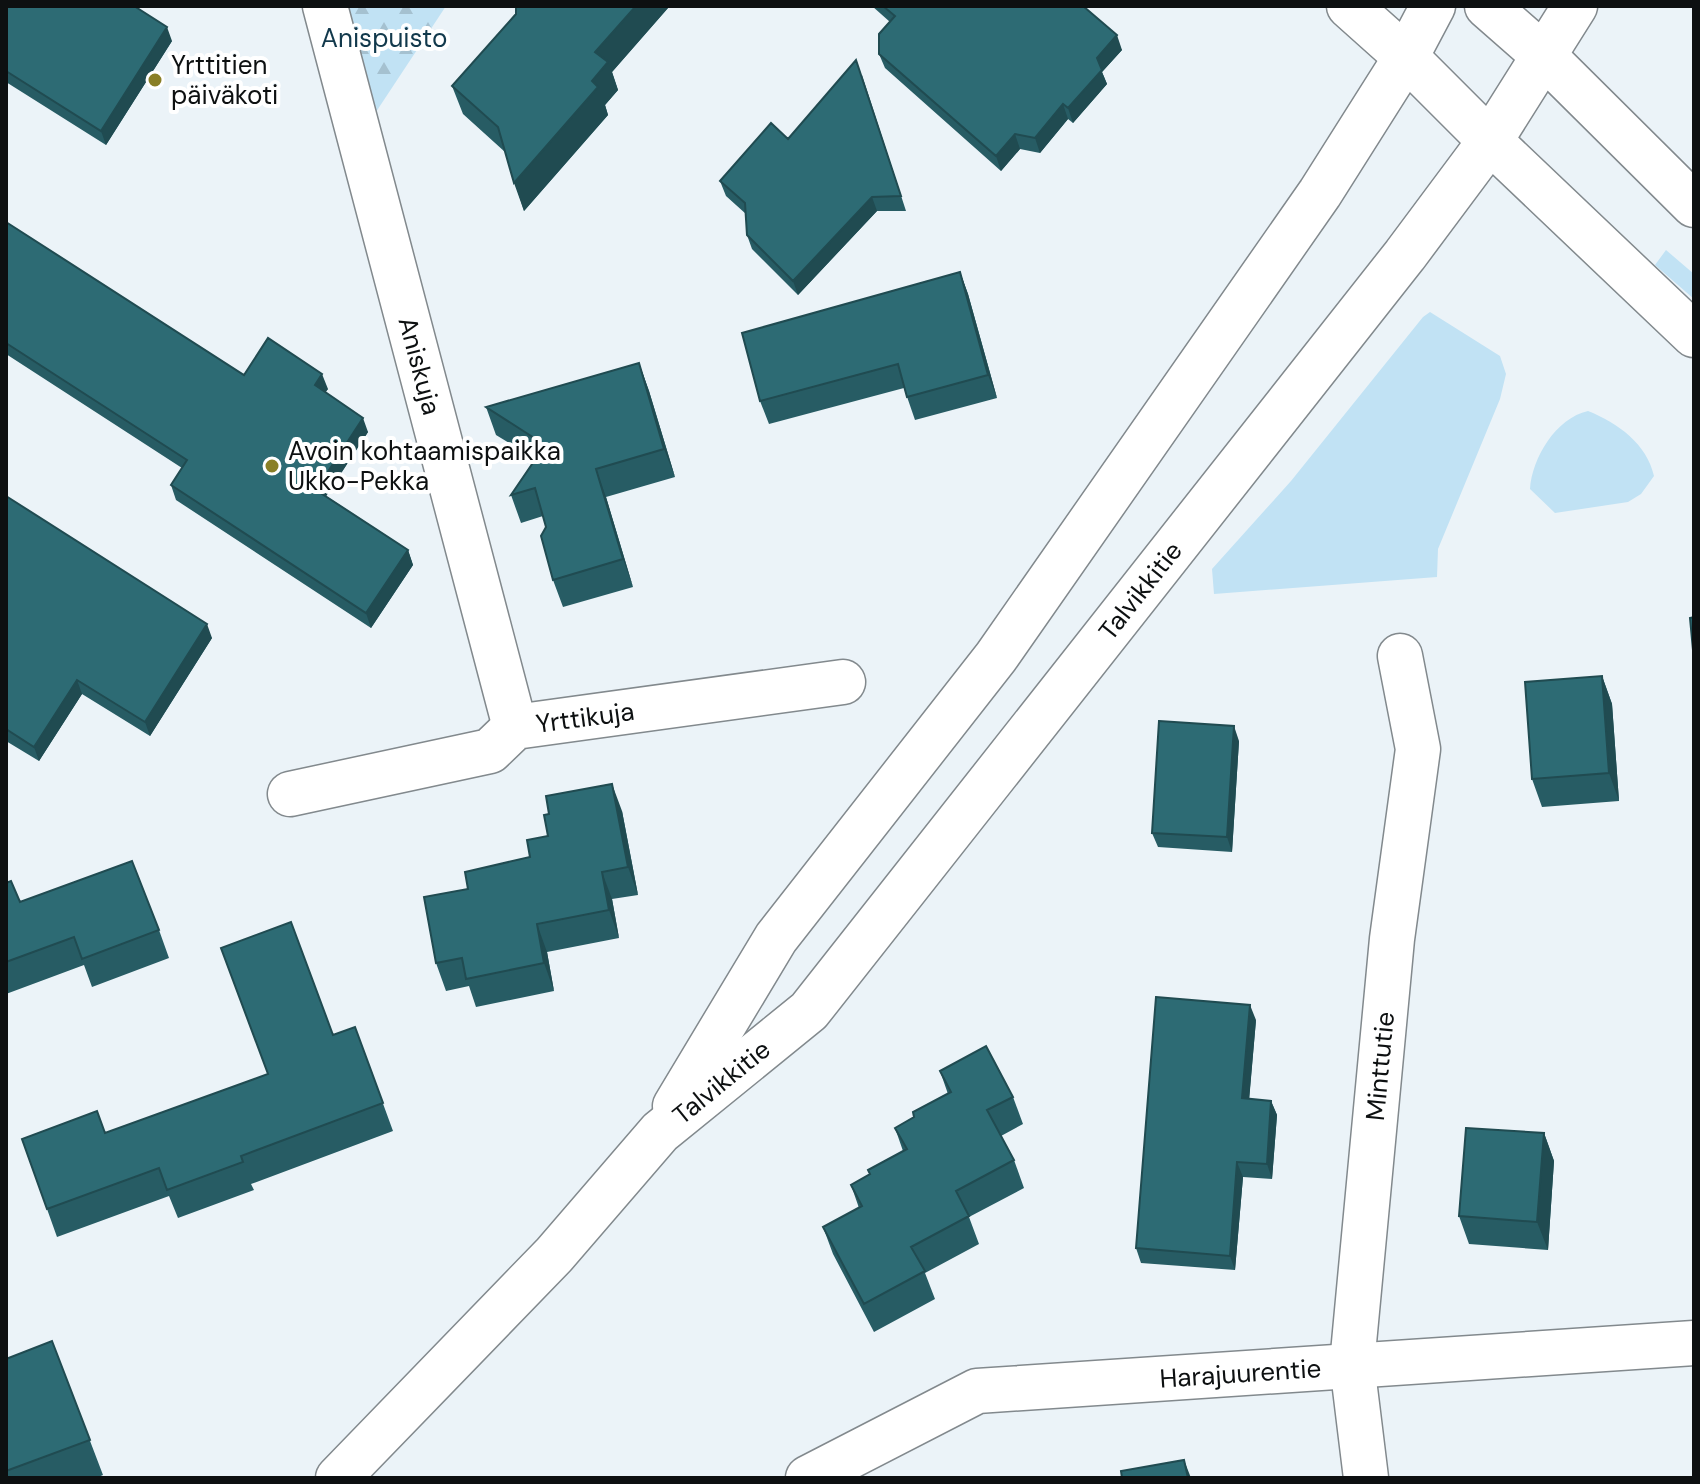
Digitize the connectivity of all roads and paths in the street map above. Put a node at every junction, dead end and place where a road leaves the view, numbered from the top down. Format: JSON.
{"nodes":[{"id":1,"x":325,"y":6,"type":"edge"},
{"id":2,"x":1349,"y":6,"type":"edge"},
{"id":3,"x":1433,"y":6,"type":"edge"},
{"id":4,"x":1487,"y":6,"type":"edge"},
{"id":5,"x":1575,"y":6,"type":"edge"},
{"id":6,"x":1544,"y":56,"type":"junction"},
{"id":7,"x":1406,"y":57,"type":"junction"},
{"id":8,"x":1490,"y":141,"type":"junction"},
{"id":9,"x":1694,"y":205,"type":"edge"},
{"id":10,"x":1694,"y":335,"type":"edge"},
{"id":11,"x":1400,"y":656,"type":"dead end"},
{"id":12,"x":843,"y":682,"type":"dead end"},
{"id":13,"x":515,"y":727,"type":"junction"},
{"id":14,"x":290,"y":794,"type":"dead end"},
{"id":15,"x":660,"y":1132,"type":"junction"},
{"id":16,"x":1694,"y":1343,"type":"edge"},
{"id":17,"x":1352,"y":1364,"type":"junction"},
{"id":18,"x":338,"y":1478,"type":"edge"},
{"id":19,"x":808,"y":1478,"type":"edge"},
{"id":20,"x":1366,"y":1478,"type":"edge"}],
"edges":[{"from":1,"to":13,"type":"main road","name":"Aniskuja"},
{"from":2,"to":7,"type":"main road"},
{"from":3,"to":7,"type":"main road","name":"Talvikkitie"},
{"from":4,"to":6,"type":"main road"},
{"from":5,"to":6,"type":"main road","name":"Talvikkitie"},
{"from":6,"to":8,"type":"main road","name":"Talvikkitie"},
{"from":6,"to":9,"type":"main road"},
{"from":7,"to":8,"type":"main road"},
{"from":7,"to":15,"type":"main road","name":"Talvikkitie"},
{"from":8,"to":10,"type":"main road"},
{"from":8,"to":15,"type":"main road","name":"Talvikkitie"},
{"from":11,"to":17,"type":"main road","name":"Minttutie"},
{"from":12,"to":13,"type":"main road","name":"Yrttikuja"},
{"from":13,"to":14,"type":"main road","name":"Yrttikuja"},
{"from":15,"to":18,"type":"main road","name":"Talvikkitie"},
{"from":16,"to":17,"type":"main road","name":"Harajuurentie"},
{"from":17,"to":19,"type":"main road","name":"Harajuurentie"},
{"from":17,"to":20,"type":"main road","name":"Minttutie"}]}
